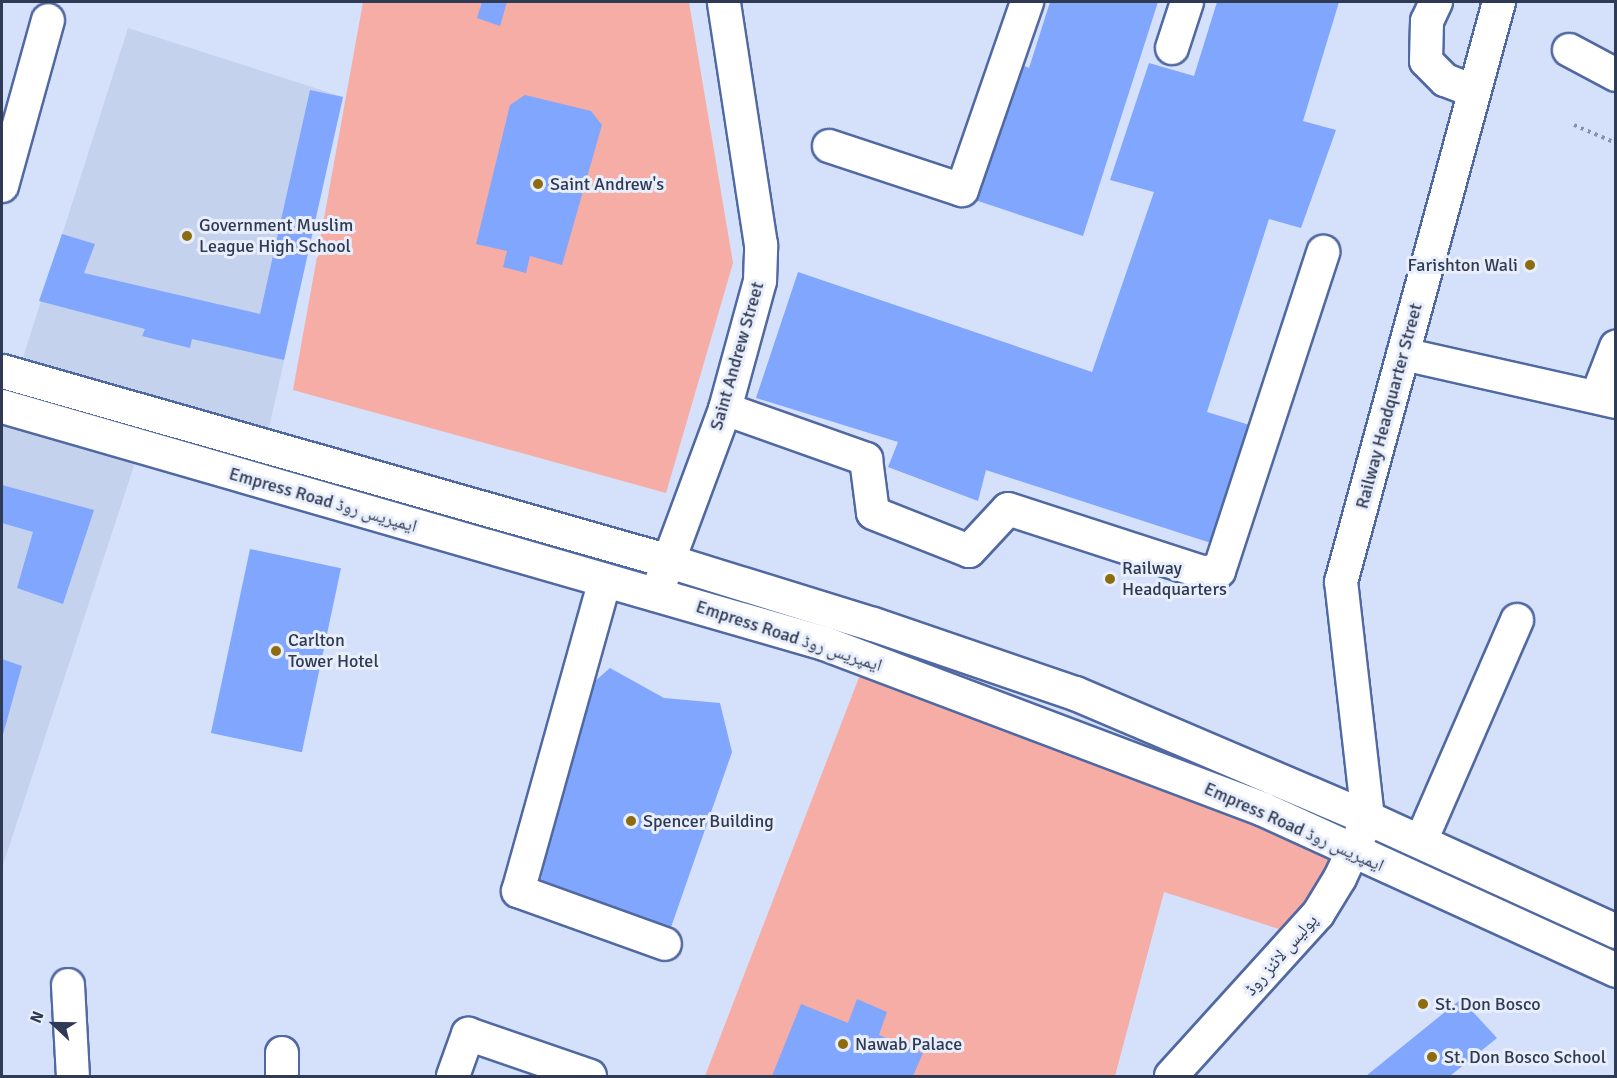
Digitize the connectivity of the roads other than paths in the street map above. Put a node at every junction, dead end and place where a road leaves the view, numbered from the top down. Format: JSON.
{"nodes":[{"id":1,"x":724,"y":2,"type":"edge"},
{"id":2,"x":1027,"y":2,"type":"edge"},
{"id":3,"x":1187,"y":2,"type":"edge"},
{"id":4,"x":1436,"y":2,"type":"edge"},
{"id":5,"x":1499,"y":2,"type":"edge"},
{"id":6,"x":48,"y":20,"type":"dead end"},
{"id":7,"x":1172,"y":48,"type":"dead end"},
{"id":8,"x":1569,"y":50,"type":"dead end"},
{"id":9,"x":1616,"y":75,"type":"edge"},
{"id":10,"x":1474,"y":92,"type":"junction"},
{"id":11,"x":829,"y":146,"type":"dead end"},
{"id":12,"x":2,"y":186,"type":"edge"},
{"id":13,"x":1323,"y":252,"type":"dead end"},
{"id":14,"x":1616,"y":347,"type":"edge"},
{"id":15,"x":1404,"y":354,"type":"junction"},
{"id":16,"x":2,"y":371,"type":"edge"},
{"id":17,"x":1606,"y":399,"type":"edge"},
{"id":18,"x":2,"y":406,"type":"edge"},
{"id":19,"x":725,"y":409,"type":"junction"},
{"id":20,"x":669,"y":561,"type":"junction"},
{"id":21,"x":604,"y":580,"type":"junction"},
{"id":22,"x":656,"y":595,"type":"junction"},
{"id":23,"x":1517,"y":620,"type":"dead end"},
{"id":24,"x":1368,"y":818,"type":"junction"},
{"id":25,"x":1421,"y":841,"type":"junction"},
{"id":26,"x":1351,"y":852,"type":"junction"},
{"id":27,"x":1616,"y":931,"type":"edge"},
{"id":28,"x":665,"y":944,"type":"dead end"},
{"id":29,"x":1616,"y":970,"type":"edge"},
{"id":30,"x":68,"y":985,"type":"dead end"},
{"id":31,"x":73,"y":1077,"type":"edge"},
{"id":32,"x":453,"y":1077,"type":"edge"},
{"id":33,"x":590,"y":1077,"type":"edge"},
{"id":34,"x":1172,"y":1077,"type":"edge"}],
"edges":[{"from":1,"to":19,"type":"street","name":"Saint Andrew Street"},
{"from":2,"to":11,"type":"street"},
{"from":3,"to":7,"type":"street"},
{"from":4,"to":10,"type":"street"},
{"from":5,"to":10,"type":"street","name":"Railway Headquarter Street"},
{"from":6,"to":12,"type":"street"},
{"from":8,"to":9,"type":"street"},
{"from":10,"to":15,"type":"street","name":"Railway Headquarter Street"},
{"from":13,"to":19,"type":"street"},
{"from":14,"to":17,"type":"street"},
{"from":15,"to":17,"type":"street"},
{"from":15,"to":24,"type":"street","name":"Railway Headquarter Street"},
{"from":16,"to":20,"type":"main road","name":"Empress Road ایمپریس روڈ"},
{"from":18,"to":21,"type":"main road","name":"Empress Road ایمپریس روڈ"},
{"from":19,"to":20,"type":"street","name":"Saint Andrew Street"},
{"from":20,"to":22,"type":"street","name":"Saint Andrew Street"},
{"from":20,"to":24,"type":"main road","name":"Empress Road ایمپریس روڈ"},
{"from":21,"to":22,"type":"main road","name":"Empress Road ایمپریس روڈ"},
{"from":21,"to":28,"type":"street"},
{"from":22,"to":26,"type":"main road","name":"Empress Road ایمپریس روڈ"},
{"from":23,"to":25,"type":"street"},
{"from":24,"to":25,"type":"main road","name":"Empress Road ایمپریس روڈ"},
{"from":24,"to":26,"type":"street","name":"پولیس لائنز روڈ"},
{"from":25,"to":27,"type":"main road","name":"Empress Road ایمپریس روڈ"},
{"from":26,"to":29,"type":"main road","name":"Empress Road ایمپریس روڈ"},
{"from":26,"to":34,"type":"street","name":"پولیس لائنز روڈ"},
{"from":30,"to":31,"type":"street"},
{"from":32,"to":33,"type":"street"}]}
